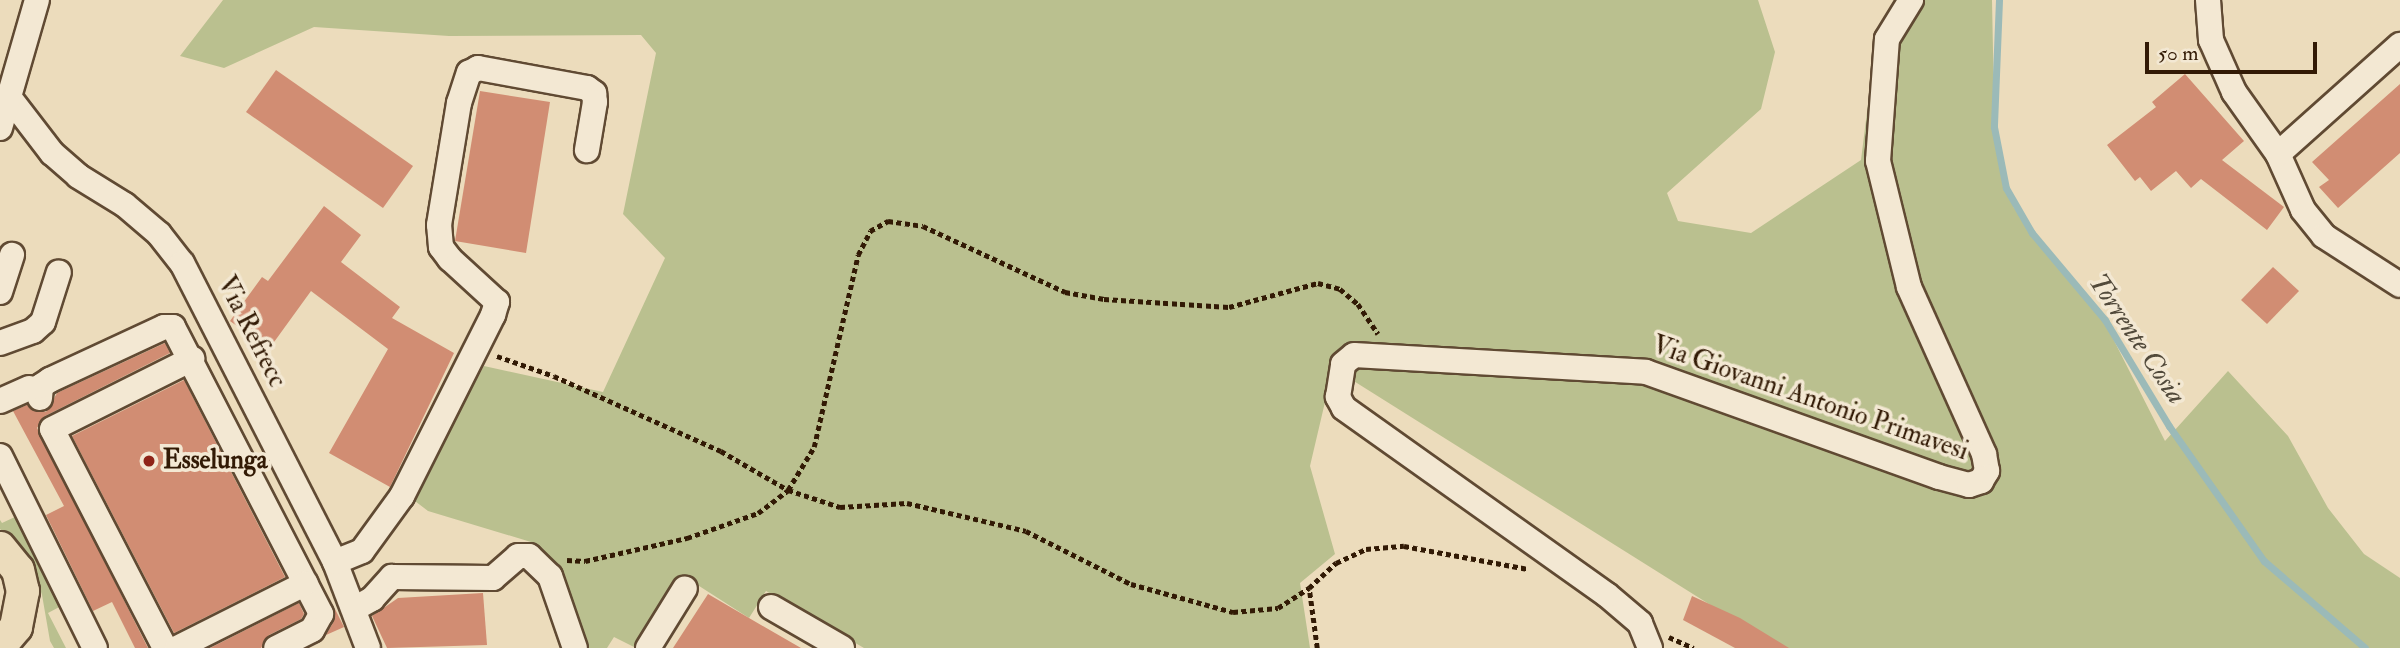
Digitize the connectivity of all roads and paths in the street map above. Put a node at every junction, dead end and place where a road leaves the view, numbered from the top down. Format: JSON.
{"nodes":[{"id":1,"x":37,"y":0,"type":"edge"},
{"id":2,"x":1912,"y":0,"type":"edge"},
{"id":3,"x":2208,"y":0,"type":"edge"},
{"id":4,"x":2400,"y":45,"type":"edge"},
{"id":5,"x":9,"y":97,"type":"junction"},
{"id":6,"x":0,"y":128,"type":"edge"},
{"id":7,"x":587,"y":150,"type":"dead end"},
{"id":8,"x":2278,"y":154,"type":"junction"},
{"id":9,"x":12,"y":255,"type":"dead end"},
{"id":10,"x":59,"y":272,"type":"dead end"},
{"id":11,"x":2400,"y":285,"type":"edge"},
{"id":12,"x":0,"y":292,"type":"edge"},
{"id":13,"x":0,"y":343,"type":"edge"},
{"id":14,"x":477,"y":349,"type":"junction"},
{"id":15,"x":1393,"y":357,"type":"junction"},
{"id":16,"x":192,"y":359,"type":"junction"},
{"id":17,"x":0,"y":401,"type":"edge"},
{"id":18,"x":0,"y":456,"type":"edge"},
{"id":19,"x":788,"y":490,"type":"junction"},
{"id":20,"x":0,"y":548,"type":"edge"},
{"id":21,"x":538,"y":559,"type":"junction"},
{"id":22,"x":335,"y":562,"type":"junction"},
{"id":23,"x":1573,"y":570,"type":"junction"},
{"id":24,"x":306,"y":583,"type":"junction"},
{"id":25,"x":685,"y":588,"type":"dead end"},
{"id":26,"x":1309,"y":588,"type":"junction"},
{"id":27,"x":771,"y":607,"type":"dead end"},
{"id":28,"x":354,"y":609,"type":"junction"},
{"id":29,"x":15,"y":640,"type":"edge"},
{"id":30,"x":95,"y":648,"type":"edge"},
{"id":31,"x":165,"y":648,"type":"edge"},
{"id":32,"x":177,"y":648,"type":"edge"},
{"id":33,"x":276,"y":648,"type":"edge"},
{"id":34,"x":368,"y":648,"type":"edge"},
{"id":35,"x":575,"y":648,"type":"edge"},
{"id":36,"x":648,"y":648,"type":"edge"},
{"id":37,"x":842,"y":648,"type":"edge"},
{"id":38,"x":1317,"y":648,"type":"edge"},
{"id":39,"x":1650,"y":648,"type":"edge"}],
"edges":[{"from":1,"to":5,"type":"street"},
{"from":2,"to":15,"type":"street","name":"Via Giovanni Antonio Primavesi"},
{"from":3,"to":8,"type":"street"},
{"from":4,"to":8,"type":"street"},
{"from":5,"to":6,"type":"street"},
{"from":5,"to":22,"type":"street","name":"Via Refrecc"},
{"from":7,"to":14,"type":"street"},
{"from":8,"to":11,"type":"street"},
{"from":9,"to":12,"type":"street"},
{"from":10,"to":13,"type":"street"},
{"from":14,"to":19,"type":"path"},
{"from":14,"to":22,"type":"street"},
{"from":15,"to":19,"type":"path"},
{"from":15,"to":23,"type":"street","name":"Via Giovanni Antonio Primavesi"},
{"from":16,"to":17,"type":"street"},
{"from":16,"to":24,"type":"street"},
{"from":16,"to":31,"type":"street"},
{"from":18,"to":30,"type":"street"},
{"from":19,"to":21,"type":"path"},
{"from":19,"to":26,"type":"path"},
{"from":20,"to":29,"type":"main road"},
{"from":21,"to":28,"type":"street"},
{"from":21,"to":35,"type":"street"},
{"from":22,"to":28,"type":"street","name":"Via Refrecc"},
{"from":23,"to":26,"type":"path"},
{"from":23,"to":39,"type":"street","name":"Via Giovanni Antonio Primavesi"},
{"from":24,"to":32,"type":"street"},
{"from":24,"to":33,"type":"street"},
{"from":25,"to":36,"type":"street"},
{"from":26,"to":38,"type":"path"},
{"from":27,"to":37,"type":"street"},
{"from":28,"to":34,"type":"street","name":"Via Refrecc"}]}
